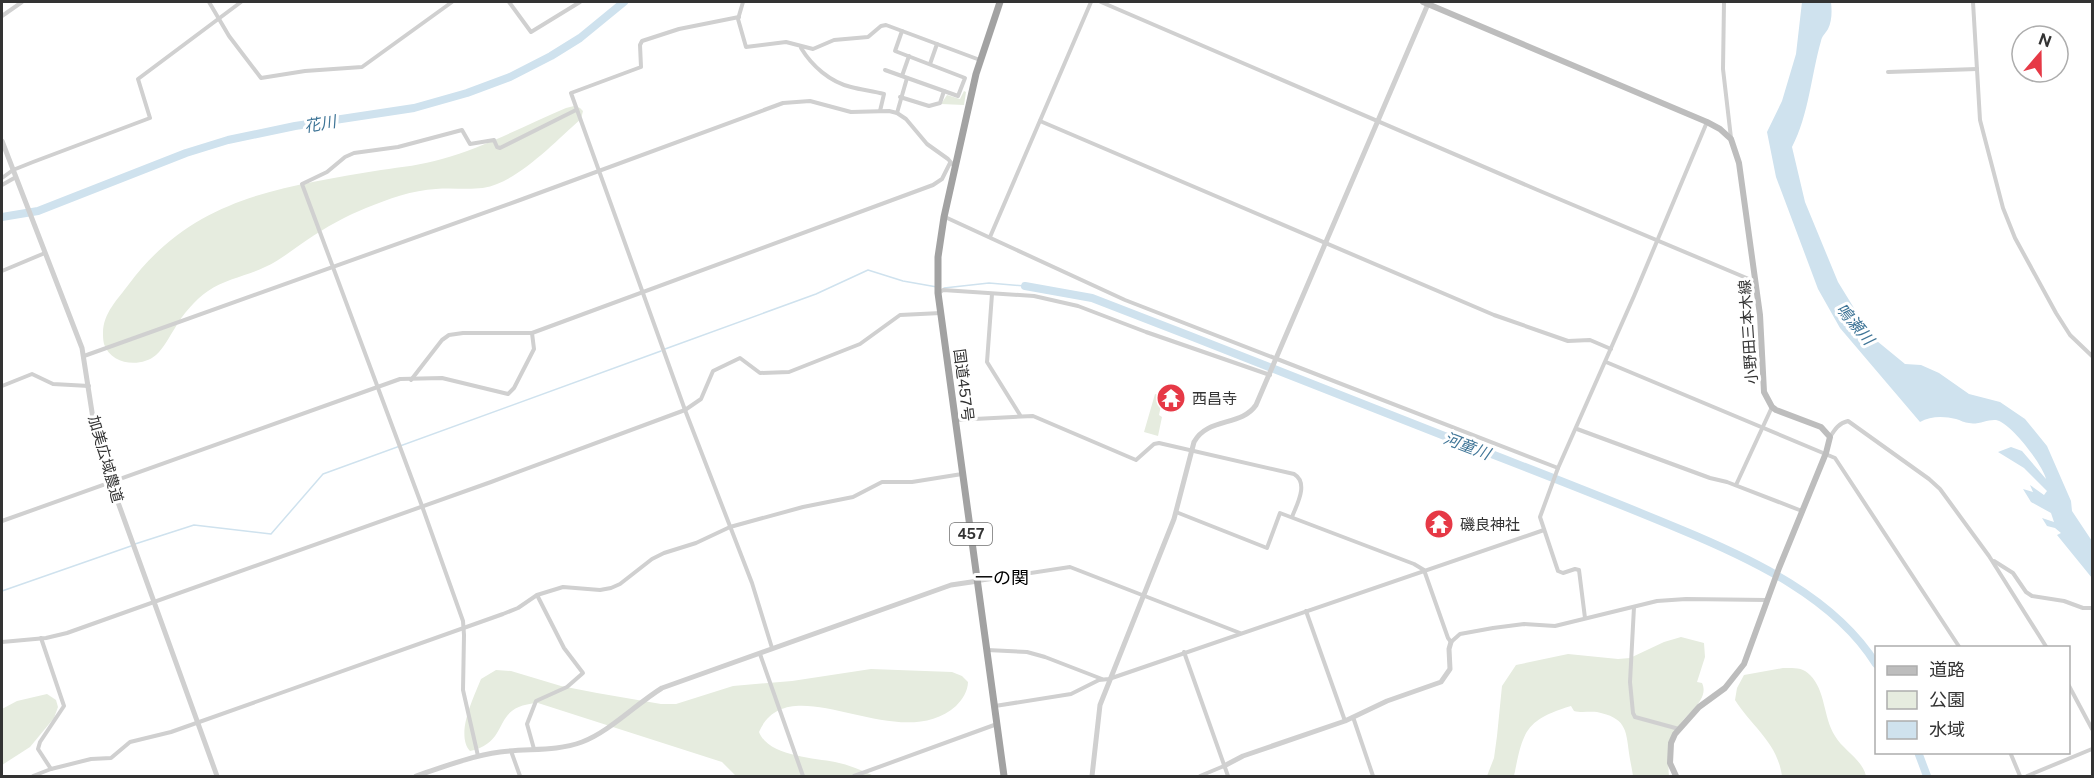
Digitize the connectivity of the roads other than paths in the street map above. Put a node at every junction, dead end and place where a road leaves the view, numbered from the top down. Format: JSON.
{"nodes":[{"id":1,"x":22,"y":2,"type":"edge"},
{"id":2,"x":209,"y":2,"type":"edge"},
{"id":3,"x":241,"y":2,"type":"edge"},
{"id":4,"x":452,"y":2,"type":"edge"},
{"id":5,"x":509,"y":2,"type":"edge"},
{"id":6,"x":580,"y":2,"type":"edge"},
{"id":7,"x":743,"y":2,"type":"edge"},
{"id":8,"x":1000,"y":2,"type":"edge"},
{"id":9,"x":1091,"y":2,"type":"edge"},
{"id":10,"x":1101,"y":2,"type":"edge"},
{"id":11,"x":1427,"y":2,"type":"edge"},
{"id":12,"x":1724,"y":2,"type":"edge"},
{"id":13,"x":1973,"y":2,"type":"edge"},
{"id":14,"x":2,"y":16,"type":"edge"},
{"id":15,"x":220,"y":17,"type":"junction"},
{"id":16,"x":739,"y":17,"type":"junction"},
{"id":17,"x":902,"y":31,"type":"junction"},
{"id":18,"x":937,"y":44,"type":"junction"},
{"id":19,"x":800,"y":47,"type":"junction"},
{"id":20,"x":909,"y":56,"type":"junction"},
{"id":21,"x":980,"y":60,"type":"junction"},
{"id":22,"x":930,"y":64,"type":"junction"},
{"id":23,"x":1977,"y":69,"type":"junction"},
{"id":24,"x":885,"y":70,"type":"dead end"},
{"id":25,"x":1888,"y":72,"type":"dead end"},
{"id":26,"x":904,"y":77,"type":"junction"},
{"id":27,"x":962,"y":87,"type":"junction"},
{"id":28,"x":944,"y":91,"type":"junction"},
{"id":29,"x":972,"y":91,"type":"junction"},
{"id":30,"x":900,"y":97,"type":"junction"},
{"id":31,"x":576,"y":110,"type":"junction"},
{"id":32,"x":880,"y":111,"type":"junction"},
{"id":33,"x":897,"y":113,"type":"junction"},
{"id":34,"x":1379,"y":120,"type":"junction"},
{"id":35,"x":1040,"y":121,"type":"junction"},
{"id":36,"x":1707,"y":122,"type":"junction"},
{"id":37,"x":1731,"y":140,"type":"junction"},
{"id":38,"x":2,"y":141,"type":"edge"},
{"id":39,"x":952,"y":165,"type":"junction"},
{"id":40,"x":599,"y":171,"type":"junction"},
{"id":41,"x":14,"y":173,"type":"junction"},
{"id":42,"x":2,"y":178,"type":"edge"},
{"id":43,"x":2,"y":185,"type":"edge"},
{"id":44,"x":944,"y":217,"type":"junction"},
{"id":45,"x":990,"y":237,"type":"junction"},
{"id":46,"x":1657,"y":240,"type":"junction"},
{"id":47,"x":1327,"y":243,"type":"junction"},
{"id":48,"x":46,"y":253,"type":"junction"},
{"id":49,"x":333,"y":267,"type":"junction"},
{"id":50,"x":2,"y":271,"type":"edge"},
{"id":51,"x":1757,"y":282,"type":"junction"},
{"id":52,"x":938,"y":292,"type":"junction"},
{"id":53,"x":643,"y":293,"type":"junction"},
{"id":54,"x":992,"y":294,"type":"junction"},
{"id":55,"x":942,"y":313,"type":"junction"},
{"id":56,"x":532,"y":333,"type":"junction"},
{"id":57,"x":1611,"y":349,"type":"junction"},
{"id":58,"x":84,"y":356,"type":"junction"},
{"id":59,"x":2092,"y":356,"type":"edge"},
{"id":60,"x":1276,"y":359,"type":"junction"},
{"id":61,"x":1606,"y":362,"type":"junction"},
{"id":62,"x":1270,"y":374,"type":"junction"},
{"id":63,"x":411,"y":380,"type":"junction"},
{"id":64,"x":2,"y":386,"type":"edge"},
{"id":65,"x":89,"y":386,"type":"junction"},
{"id":66,"x":378,"y":387,"type":"junction"},
{"id":67,"x":1772,"y":407,"type":"junction"},
{"id":68,"x":685,"y":410,"type":"junction"},
{"id":69,"x":1021,"y":416,"type":"junction"},
{"id":70,"x":955,"y":420,"type":"junction"},
{"id":71,"x":1762,"y":428,"type":"junction"},
{"id":72,"x":1576,"y":429,"type":"junction"},
{"id":73,"x":1830,"y":436,"type":"junction"},
{"id":74,"x":1191,"y":450,"type":"junction"},
{"id":75,"x":1826,"y":453,"type":"junction"},
{"id":76,"x":1558,"y":469,"type":"junction"},
{"id":77,"x":962,"y":474,"type":"junction"},
{"id":78,"x":111,"y":483,"type":"junction"},
{"id":79,"x":1736,"y":485,"type":"junction"},
{"id":80,"x":422,"y":506,"type":"junction"},
{"id":81,"x":1802,"y":511,"type":"junction"},
{"id":82,"x":1176,"y":512,"type":"junction"},
{"id":83,"x":1292,"y":517,"type":"junction"},
{"id":84,"x":2,"y":521,"type":"edge"},
{"id":85,"x":730,"y":527,"type":"junction"},
{"id":86,"x":1544,"y":530,"type":"junction"},
{"id":87,"x":1990,"y":559,"type":"junction"},
{"id":88,"x":1424,"y":570,"type":"junction"},
{"id":89,"x":978,"y":581,"type":"junction"},
{"id":90,"x":537,"y":595,"type":"junction"},
{"id":91,"x":1144,"y":596,"type":"junction"},
{"id":92,"x":1767,"y":600,"type":"junction"},
{"id":93,"x":154,"y":602,"type":"junction"},
{"id":94,"x":1634,"y":607,"type":"junction"},
{"id":95,"x":2092,"y":609,"type":"edge"},
{"id":96,"x":1306,"y":611,"type":"junction"},
{"id":97,"x":1585,"y":618,"type":"junction"},
{"id":98,"x":464,"y":627,"type":"junction"},
{"id":99,"x":1241,"y":633,"type":"junction"},
{"id":100,"x":41,"y":638,"type":"junction"},
{"id":101,"x":2,"y":642,"type":"edge"},
{"id":102,"x":1451,"y":642,"type":"junction"},
{"id":103,"x":1959,"y":646,"type":"edge"},
{"id":104,"x":2046,"y":646,"type":"edge"},
{"id":105,"x":772,"y":648,"type":"junction"},
{"id":106,"x":987,"y":650,"type":"junction"},
{"id":107,"x":1184,"y":652,"type":"junction"},
{"id":108,"x":760,"y":654,"type":"junction"},
{"id":109,"x":1109,"y":679,"type":"junction"},
{"id":110,"x":1102,"y":680,"type":"junction"},
{"id":111,"x":2070,"y":688,"type":"edge"},
{"id":112,"x":995,"y":706,"type":"junction"},
{"id":113,"x":1353,"y":717,"type":"junction"},
{"id":114,"x":197,"y":721,"type":"junction"},
{"id":115,"x":1345,"y":721,"type":"junction"},
{"id":116,"x":997,"y":724,"type":"junction"},
{"id":117,"x":1680,"y":729,"type":"junction"},
{"id":118,"x":2092,"y":729,"type":"edge"},
{"id":119,"x":2092,"y":749,"type":"edge"},
{"id":120,"x":511,"y":751,"type":"junction"},
{"id":121,"x":535,"y":751,"type":"junction"},
{"id":122,"x":2010,"y":754,"type":"edge"},
{"id":123,"x":478,"y":756,"type":"junction"},
{"id":124,"x":1224,"y":766,"type":"junction"},
{"id":125,"x":51,"y":769,"type":"junction"},
{"id":126,"x":33,"y":777,"type":"edge"},
{"id":127,"x":217,"y":777,"type":"edge"},
{"id":128,"x":416,"y":777,"type":"edge"},
{"id":129,"x":520,"y":777,"type":"edge"},
{"id":130,"x":803,"y":777,"type":"edge"},
{"id":131,"x":854,"y":777,"type":"edge"},
{"id":132,"x":1004,"y":777,"type":"edge"},
{"id":133,"x":1092,"y":777,"type":"edge"},
{"id":134,"x":1200,"y":777,"type":"edge"},
{"id":135,"x":1228,"y":777,"type":"edge"},
{"id":136,"x":1372,"y":777,"type":"edge"},
{"id":137,"x":1676,"y":777,"type":"edge"},
{"id":138,"x":2020,"y":777,"type":"edge"},
{"id":139,"x":2026,"y":777,"type":"edge"}],
"edges":[{"from":1,"to":14,"type":"street"},
{"from":2,"to":15,"type":"street"},
{"from":3,"to":15,"type":"street"},
{"from":4,"to":15,"type":"street"},
{"from":5,"to":6,"type":"street"},
{"from":7,"to":16,"type":"street"},
{"from":8,"to":21,"type":"highway","name":"国道457号","number":"457"},
{"from":9,"to":35,"type":"street"},
{"from":10,"to":34,"type":"street"},
{"from":11,"to":34,"type":"street"},
{"from":11,"to":36,"type":"main road"},
{"from":12,"to":37,"type":"street"},
{"from":13,"to":23,"type":"street"},
{"from":15,"to":41,"type":"street"},
{"from":16,"to":19,"type":"street"},
{"from":16,"to":31,"type":"street"},
{"from":17,"to":18,"type":"street"},
{"from":17,"to":19,"type":"street"},
{"from":17,"to":20,"type":"street"},
{"from":18,"to":21,"type":"street"},
{"from":18,"to":22,"type":"street"},
{"from":19,"to":32,"type":"street"},
{"from":20,"to":22,"type":"street"},
{"from":20,"to":26,"type":"street"},
{"from":21,"to":29,"type":"highway","name":"国道457号","number":"457"},
{"from":22,"to":27,"type":"street"},
{"from":23,"to":25,"type":"street"},
{"from":23,"to":59,"type":"street"},
{"from":24,"to":26,"type":"street"},
{"from":26,"to":28,"type":"street"},
{"from":26,"to":30,"type":"street"},
{"from":27,"to":28,"type":"street"},
{"from":27,"to":29,"type":"street"},
{"from":28,"to":30,"type":"street"},
{"from":29,"to":39,"type":"highway","name":"国道457号","number":"457"},
{"from":30,"to":33,"type":"street"},
{"from":31,"to":40,"type":"street"},
{"from":31,"to":49,"type":"street"},
{"from":32,"to":33,"type":"street"},
{"from":32,"to":40,"type":"street"},
{"from":33,"to":39,"type":"street"},
{"from":34,"to":46,"type":"street"},
{"from":34,"to":47,"type":"street"},
{"from":35,"to":45,"type":"street"},
{"from":35,"to":47,"type":"street"},
{"from":36,"to":37,"type":"main road"},
{"from":36,"to":46,"type":"street"},
{"from":37,"to":51,"type":"main road","name":"小野田三本木線"},
{"from":38,"to":41,"type":"street","name":"加美広域農道"},
{"from":39,"to":44,"type":"highway","name":"国道457号","number":"457"},
{"from":39,"to":53,"type":"street"},
{"from":40,"to":49,"type":"street"},
{"from":40,"to":53,"type":"street"},
{"from":41,"to":42,"type":"street"},
{"from":41,"to":43,"type":"street"},
{"from":41,"to":48,"type":"street","name":"加美広域農道"},
{"from":44,"to":45,"type":"street"},
{"from":44,"to":52,"type":"highway","name":"国道457号","number":"457"},
{"from":45,"to":60,"type":"street"},
{"from":46,"to":51,"type":"street"},
{"from":46,"to":57,"type":"street"},
{"from":47,"to":57,"type":"street"},
{"from":47,"to":60,"type":"street"},
{"from":48,"to":50,"type":"street"},
{"from":48,"to":58,"type":"street","name":"加美広域農道"},
{"from":49,"to":58,"type":"street"},
{"from":49,"to":66,"type":"street"},
{"from":51,"to":67,"type":"main road","name":"小野田三本木線"},
{"from":52,"to":54,"type":"street"},
{"from":52,"to":55,"type":"highway","name":"国道457号","number":"457"},
{"from":53,"to":56,"type":"street"},
{"from":53,"to":68,"type":"street"},
{"from":54,"to":62,"type":"street"},
{"from":54,"to":69,"type":"street"},
{"from":55,"to":68,"type":"street"},
{"from":55,"to":70,"type":"highway","name":"国道457号","number":"457"},
{"from":56,"to":63,"type":"street"},
{"from":56,"to":63,"type":"street"},
{"from":57,"to":61,"type":"street"},
{"from":58,"to":65,"type":"street","name":"加美広域農道"},
{"from":60,"to":62,"type":"street"},
{"from":60,"to":76,"type":"street"},
{"from":61,"to":71,"type":"street"},
{"from":61,"to":72,"type":"street"},
{"from":62,"to":74,"type":"street"},
{"from":63,"to":66,"type":"street"},
{"from":64,"to":65,"type":"street"},
{"from":65,"to":78,"type":"street","name":"加美広域農道"},
{"from":66,"to":78,"type":"street"},
{"from":66,"to":80,"type":"street"},
{"from":67,"to":71,"type":"street"},
{"from":67,"to":73,"type":"main road"},
{"from":68,"to":80,"type":"street"},
{"from":68,"to":85,"type":"street"},
{"from":69,"to":70,"type":"street"},
{"from":69,"to":74,"type":"street"},
{"from":70,"to":77,"type":"highway","name":"国道457号","number":"457"},
{"from":71,"to":75,"type":"street"},
{"from":71,"to":79,"type":"street"},
{"from":72,"to":76,"type":"street"},
{"from":72,"to":79,"type":"street"},
{"from":73,"to":75,"type":"main road"},
{"from":73,"to":87,"type":"street"},
{"from":74,"to":82,"type":"street"},
{"from":74,"to":83,"type":"street"},
{"from":75,"to":81,"type":"main road"},
{"from":75,"to":103,"type":"street"},
{"from":76,"to":86,"type":"street"},
{"from":77,"to":85,"type":"street"},
{"from":77,"to":89,"type":"highway","name":"国道457号","number":"457"},
{"from":78,"to":84,"type":"street"},
{"from":78,"to":93,"type":"street","name":"加美広域農道"},
{"from":79,"to":81,"type":"street"},
{"from":80,"to":93,"type":"street"},
{"from":80,"to":98,"type":"street"},
{"from":81,"to":92,"type":"main road"},
{"from":82,"to":83,"type":"street"},
{"from":82,"to":91,"type":"street"},
{"from":83,"to":88,"type":"street"},
{"from":85,"to":90,"type":"street"},
{"from":85,"to":105,"type":"street"},
{"from":86,"to":88,"type":"street"},
{"from":86,"to":97,"type":"street"},
{"from":87,"to":95,"type":"street"},
{"from":87,"to":104,"type":"street"},
{"from":88,"to":96,"type":"street"},
{"from":88,"to":102,"type":"street"},
{"from":89,"to":91,"type":"street"},
{"from":89,"to":105,"type":"street"},
{"from":89,"to":106,"type":"highway","name":"国道457号","number":"457"},
{"from":90,"to":98,"type":"street"},
{"from":90,"to":121,"type":"street"},
{"from":91,"to":99,"type":"street"},
{"from":91,"to":109,"type":"street"},
{"from":92,"to":94,"type":"street"},
{"from":92,"to":117,"type":"main road"},
{"from":93,"to":100,"type":"street"},
{"from":93,"to":114,"type":"street","name":"加美広域農道"},
{"from":94,"to":97,"type":"street"},
{"from":94,"to":117,"type":"street"},
{"from":96,"to":99,"type":"street"},
{"from":96,"to":115,"type":"street"},
{"from":97,"to":102,"type":"street"},
{"from":98,"to":114,"type":"street"},
{"from":98,"to":123,"type":"street"},
{"from":99,"to":107,"type":"street"},
{"from":100,"to":101,"type":"street"},
{"from":100,"to":125,"type":"street"},
{"from":102,"to":113,"type":"street"},
{"from":105,"to":108,"type":"street"},
{"from":106,"to":110,"type":"street"},
{"from":106,"to":112,"type":"highway","name":"国道457号","number":"457"},
{"from":107,"to":109,"type":"street"},
{"from":107,"to":124,"type":"street"},
{"from":108,"to":121,"type":"street"},
{"from":108,"to":130,"type":"street"},
{"from":109,"to":110,"type":"street"},
{"from":109,"to":133,"type":"street"},
{"from":110,"to":112,"type":"street"},
{"from":111,"to":118,"type":"street"},
{"from":112,"to":116,"type":"highway","name":"国道457号","number":"457"},
{"from":113,"to":115,"type":"street"},
{"from":113,"to":136,"type":"street"},
{"from":114,"to":125,"type":"street"},
{"from":114,"to":127,"type":"street","name":"加美広域農道"},
{"from":115,"to":124,"type":"street"},
{"from":116,"to":131,"type":"street"},
{"from":116,"to":132,"type":"highway","name":"国道457号","number":"457"},
{"from":117,"to":137,"type":"main road"},
{"from":119,"to":139,"type":"street"},
{"from":120,"to":121,"type":"street"},
{"from":120,"to":123,"type":"street"},
{"from":120,"to":129,"type":"street"},
{"from":122,"to":138,"type":"street"},
{"from":123,"to":128,"type":"street"},
{"from":124,"to":134,"type":"street"},
{"from":124,"to":135,"type":"street"},
{"from":125,"to":126,"type":"street"}]}
